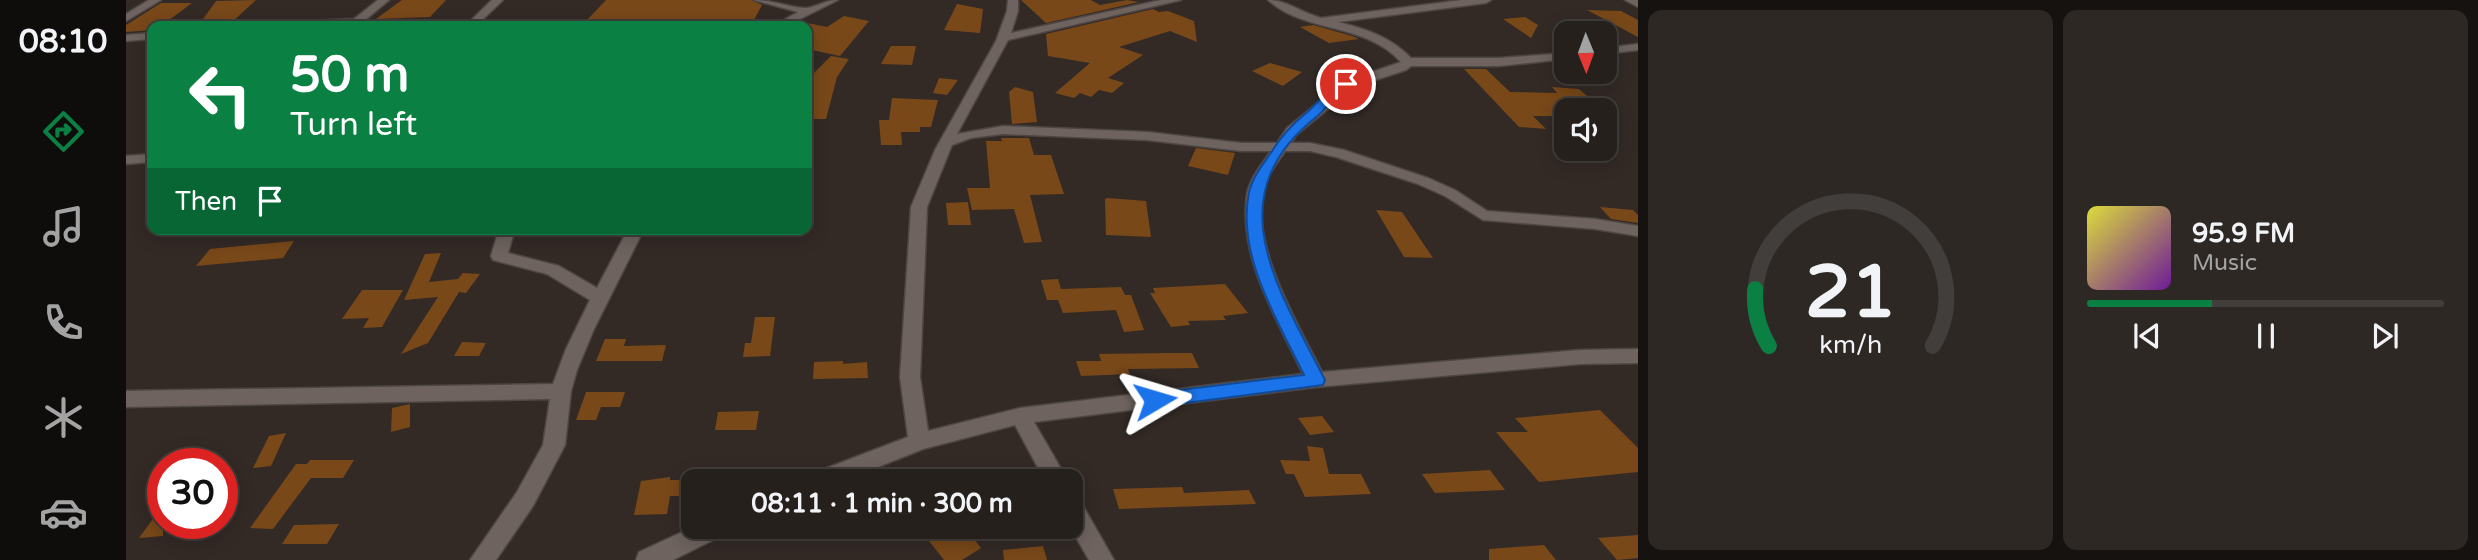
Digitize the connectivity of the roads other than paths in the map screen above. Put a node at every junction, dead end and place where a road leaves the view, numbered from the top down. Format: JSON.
{"nodes":[{"id":1,"x":156,"y":0,"type":"edge"},
{"id":2,"x":384,"y":0,"type":"edge"},
{"id":3,"x":498,"y":0,"type":"edge"},
{"id":4,"x":759,"y":0,"type":"edge"},
{"id":5,"x":833,"y":0,"type":"edge"},
{"id":6,"x":1013,"y":0,"type":"edge"},
{"id":7,"x":1176,"y":0,"type":"edge"},
{"id":8,"x":1273,"y":0,"type":"edge"},
{"id":9,"x":1486,"y":0,"type":"edge"},
{"id":10,"x":1630,"y":0,"type":"edge"},
{"id":11,"x":1638,"y":4,"type":"edge"},
{"id":12,"x":806,"y":11,"type":"junction"},
{"id":13,"x":126,"y":18,"type":"edge"},
{"id":14,"x":358,"y":21,"type":"edge"},
{"id":15,"x":475,"y":21,"type":"edge"},
{"id":16,"x":787,"y":21,"type":"edge"},
{"id":17,"x":1320,"y":21,"type":"junction"},
{"id":18,"x":147,"y":36,"type":"edge"},
{"id":19,"x":126,"y":38,"type":"edge"},
{"id":20,"x":1002,"y":38,"type":"junction"},
{"id":21,"x":1638,"y":47,"type":"edge"},
{"id":22,"x":1617,"y":50,"type":"edge"},
{"id":23,"x":1554,"y":57,"type":"edge"},
{"id":24,"x":1408,"y":62,"type":"junction"},
{"id":25,"x":947,"y":142,"type":"junction"},
{"id":26,"x":1281,"y":146,"type":"junction"},
{"id":27,"x":147,"y":158,"type":"edge"},
{"id":28,"x":126,"y":160,"type":"edge"},
{"id":29,"x":1638,"y":231,"type":"edge"},
{"id":30,"x":505,"y":235,"type":"edge"},
{"id":31,"x":633,"y":235,"type":"edge"},
{"id":32,"x":602,"y":299,"type":"junction"},
{"id":33,"x":1638,"y":356,"type":"edge"},
{"id":34,"x":1316,"y":380,"type":"junction"},
{"id":35,"x":561,"y":391,"type":"junction"},
{"id":36,"x":126,"y":399,"type":"edge"},
{"id":37,"x":1020,"y":416,"type":"junction"},
{"id":38,"x":919,"y":442,"type":"junction"},
{"id":39,"x":850,"y":469,"type":"edge"},
{"id":40,"x":1050,"y":469,"type":"edge"},
{"id":41,"x":1083,"y":527,"type":"edge"},
{"id":42,"x":692,"y":539,"type":"edge"},
{"id":43,"x":482,"y":560,"type":"edge"},
{"id":44,"x":648,"y":560,"type":"edge"},
{"id":45,"x":1102,"y":560,"type":"edge"}],
"edges":[{"from":1,"to":13,"type":"street"},
{"from":2,"to":14,"type":"street"},
{"from":3,"to":15,"type":"street"},
{"from":4,"to":12,"type":"street"},
{"from":5,"to":12,"type":"street"},
{"from":6,"to":20,"type":"street"},
{"from":7,"to":20,"type":"street"},
{"from":8,"to":17,"type":"street"},
{"from":9,"to":17,"type":"street"},
{"from":10,"to":11,"type":"street"},
{"from":12,"to":16,"type":"street"},
{"from":17,"to":24,"type":"street"},
{"from":18,"to":19,"type":"street"},
{"from":20,"to":25,"type":"street"},
{"from":21,"to":22,"type":"street"},
{"from":23,"to":24,"type":"street"},
{"from":24,"to":26,"type":"street"},
{"from":25,"to":26,"type":"street"},
{"from":25,"to":38,"type":"street"},
{"from":26,"to":29,"type":"street"},
{"from":26,"to":34,"type":"street"},
{"from":27,"to":28,"type":"street"},
{"from":30,"to":32,"type":"street"},
{"from":31,"to":32,"type":"street"},
{"from":32,"to":35,"type":"street"},
{"from":33,"to":34,"type":"street"},
{"from":34,"to":37,"type":"street"},
{"from":35,"to":36,"type":"street"},
{"from":35,"to":43,"type":"street"},
{"from":37,"to":38,"type":"street"},
{"from":37,"to":40,"type":"street"},
{"from":38,"to":39,"type":"street"},
{"from":41,"to":45,"type":"street"},
{"from":42,"to":44,"type":"street"}]}
